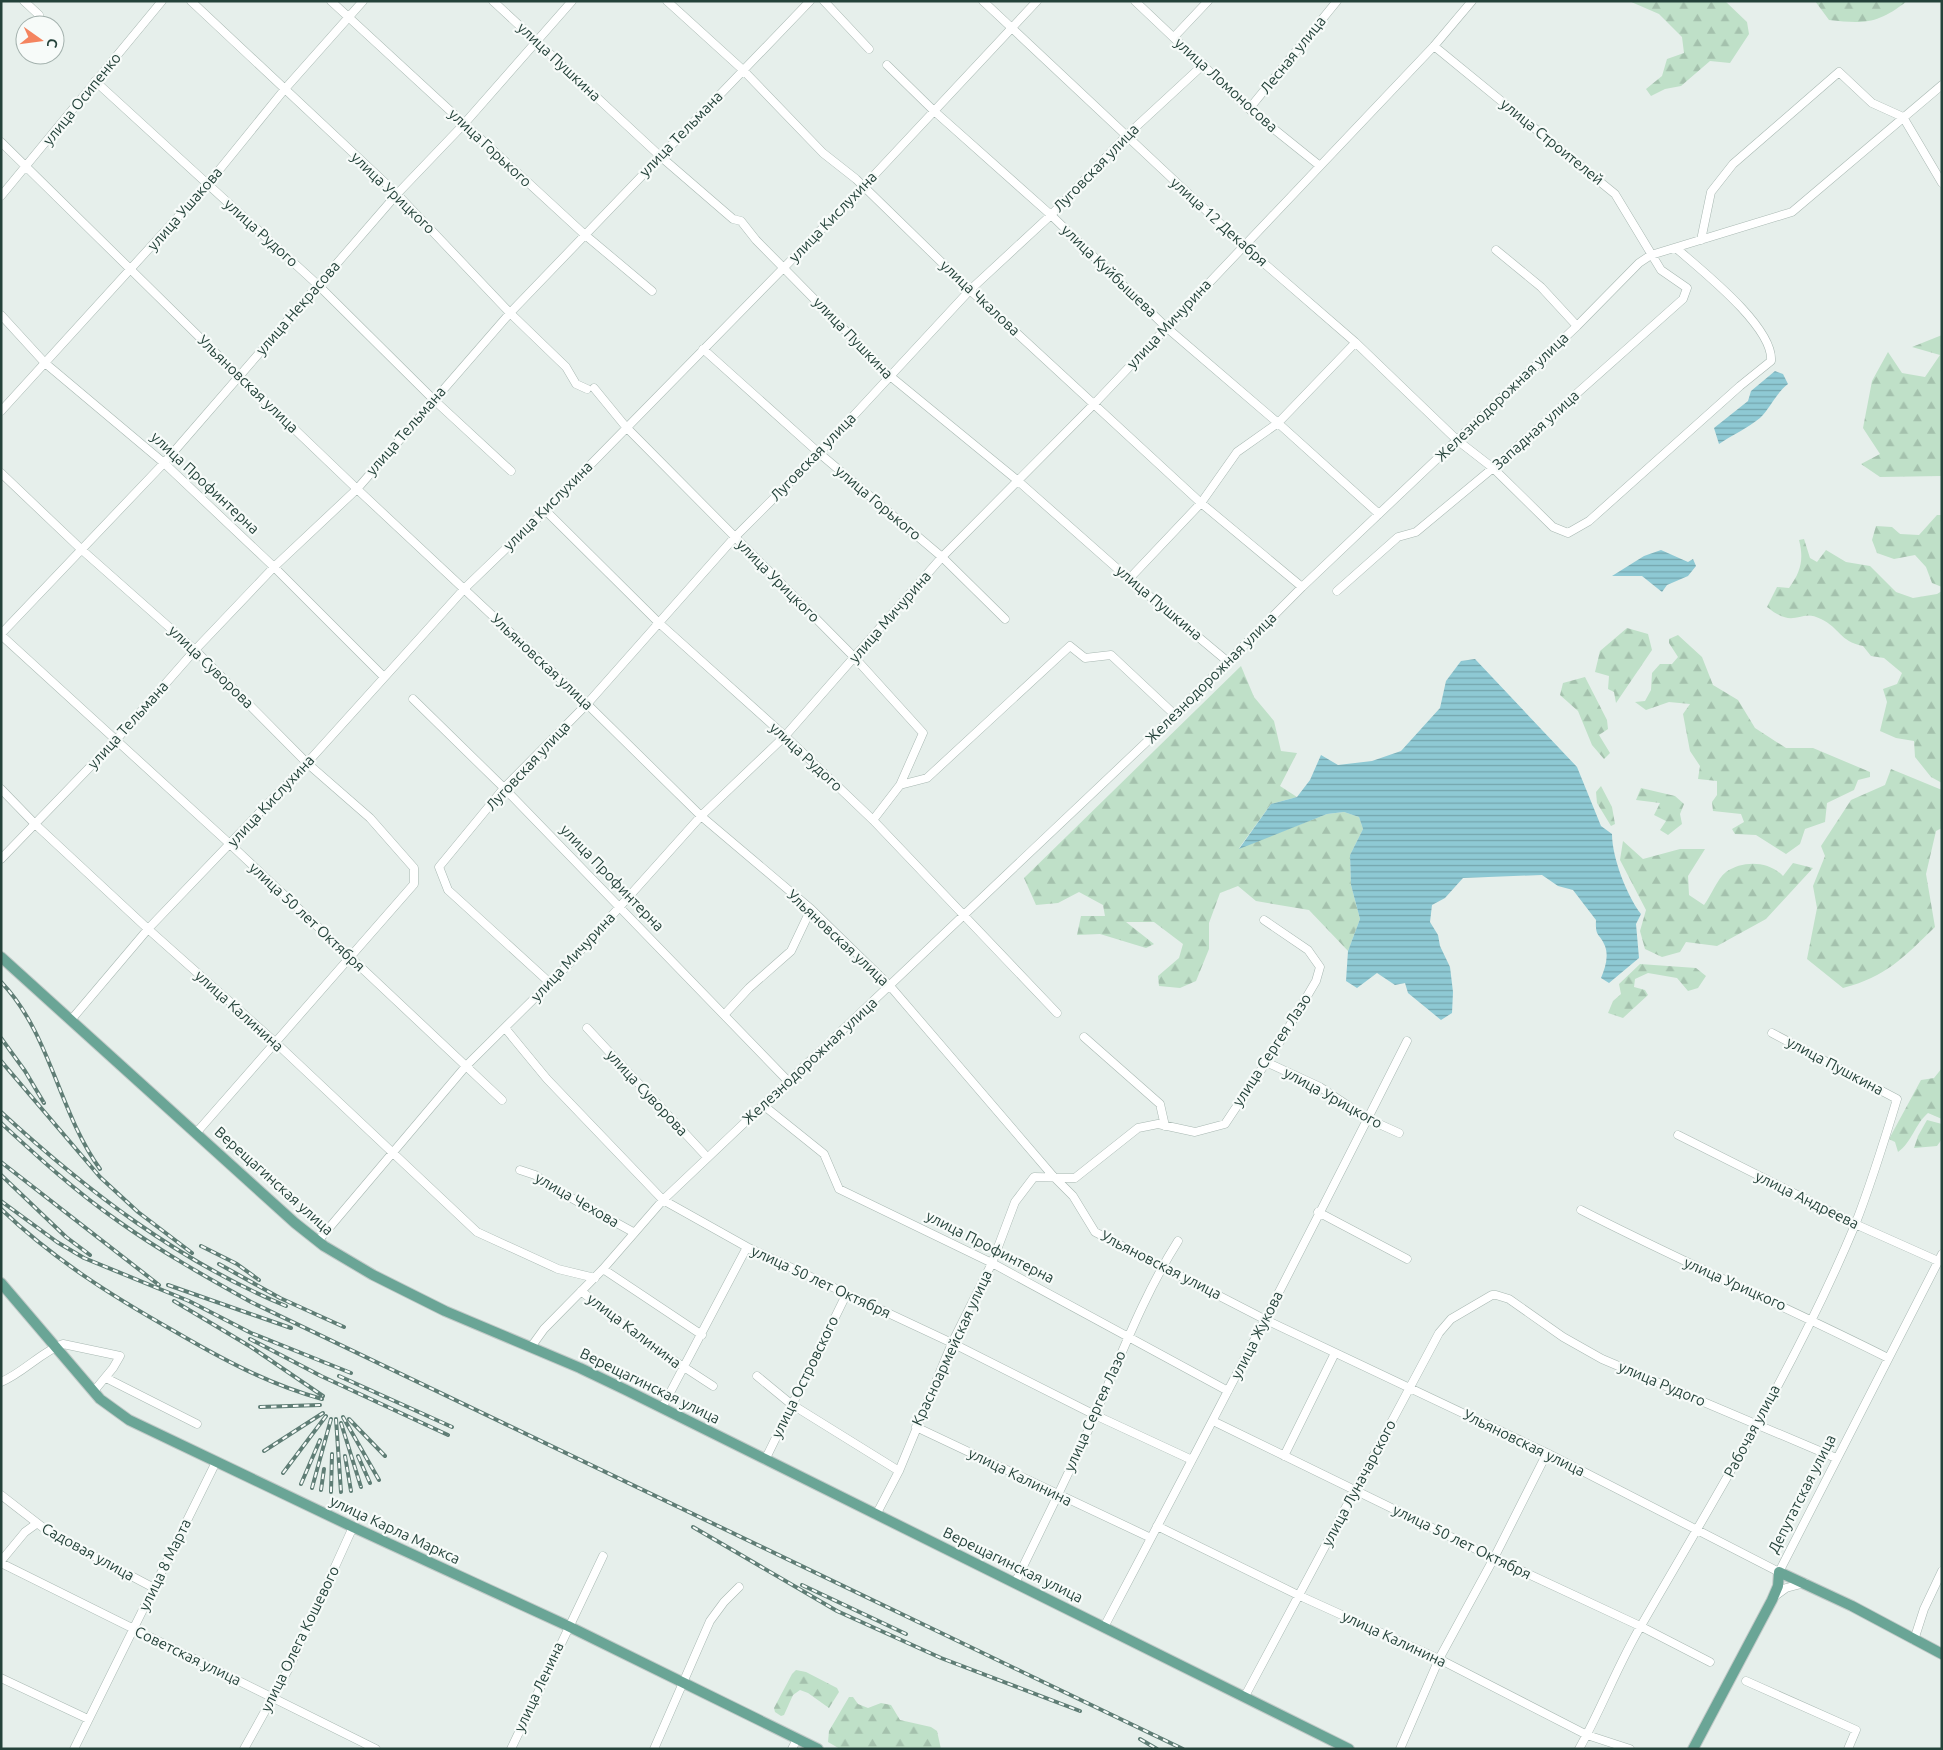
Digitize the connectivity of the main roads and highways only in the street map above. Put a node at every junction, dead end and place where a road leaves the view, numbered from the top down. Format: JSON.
{"nodes":[{"id":1,"x":1,"y":957,"type":"edge"},
{"id":2,"x":1,"y":1283,"type":"edge"},
{"id":3,"x":1942,"y":1654,"type":"edge"},
{"id":4,"x":818,"y":1749,"type":"edge"},
{"id":5,"x":1350,"y":1749,"type":"edge"},
{"id":6,"x":1693,"y":1749,"type":"edge"}],
"edges":[{"from":1,"to":5,"type":"main road","name":"Верещагинская улица"},
{"from":2,"to":4,"type":"main road","name":"улица Карла Маркса"},
{"from":3,"to":6,"type":"main road","name":"Депутатская улица"}]}
